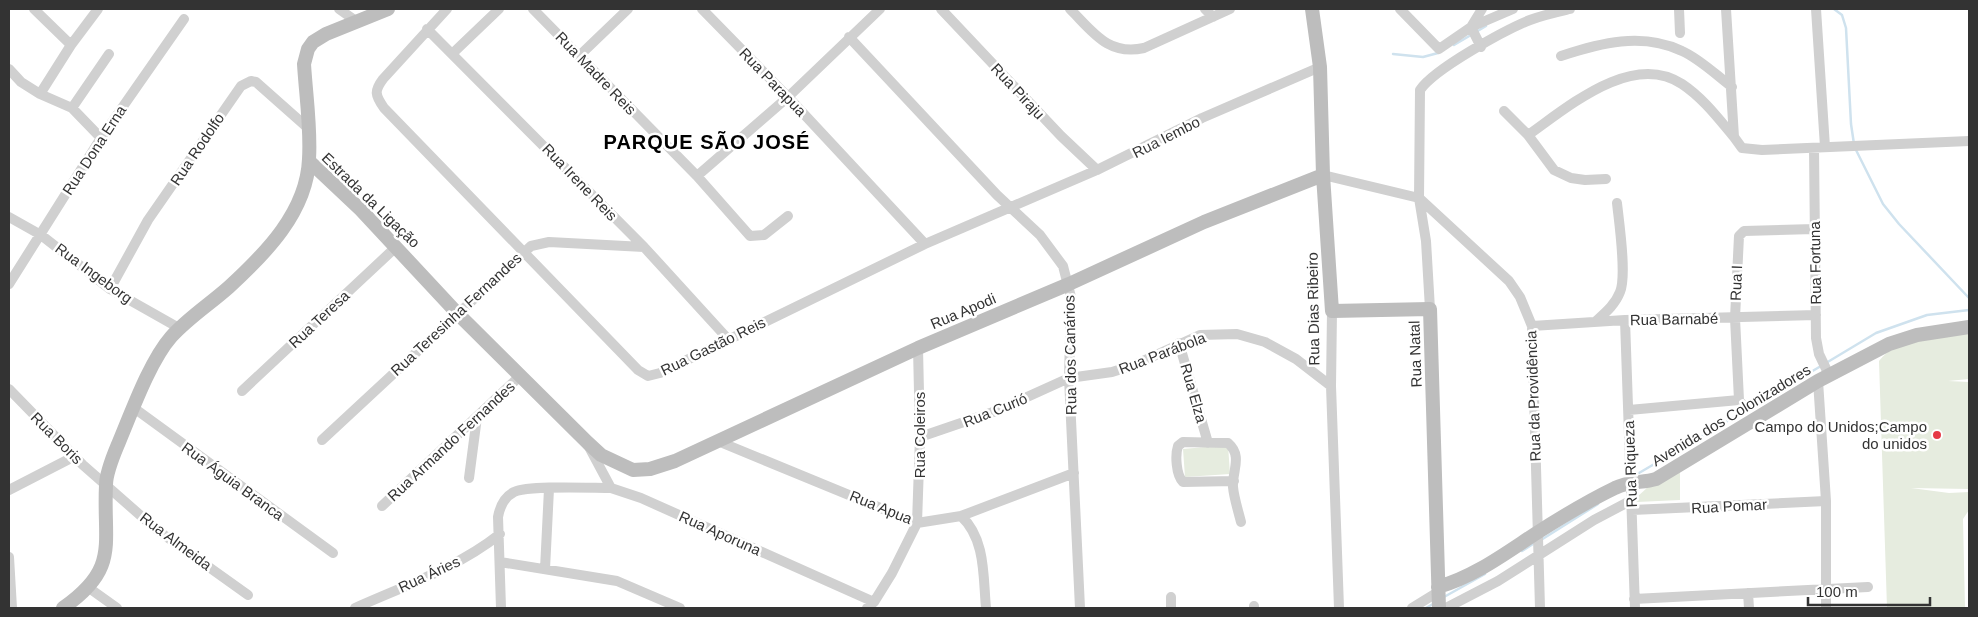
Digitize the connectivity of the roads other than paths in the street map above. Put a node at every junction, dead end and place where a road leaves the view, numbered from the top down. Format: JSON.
{"nodes":[{"id":1,"x":34,"y":9,"type":"edge"},
{"id":2,"x":98,"y":9,"type":"edge"},
{"id":3,"x":339,"y":9,"type":"edge"},
{"id":4,"x":388,"y":9,"type":"edge"},
{"id":5,"x":447,"y":9,"type":"edge"},
{"id":6,"x":499,"y":9,"type":"edge"},
{"id":7,"x":533,"y":9,"type":"edge"},
{"id":8,"x":628,"y":9,"type":"edge"},
{"id":9,"x":702,"y":9,"type":"edge"},
{"id":10,"x":880,"y":9,"type":"edge"},
{"id":11,"x":941,"y":9,"type":"edge"},
{"id":12,"x":1070,"y":9,"type":"edge"},
{"id":13,"x":1205,"y":9,"type":"edge"},
{"id":14,"x":1230,"y":9,"type":"edge"},
{"id":15,"x":1312,"y":9,"type":"edge"},
{"id":16,"x":1400,"y":9,"type":"edge"},
{"id":17,"x":1482,"y":9,"type":"edge"},
{"id":18,"x":1513,"y":9,"type":"edge"},
{"id":19,"x":1570,"y":9,"type":"edge"},
{"id":20,"x":1679,"y":9,"type":"edge"},
{"id":21,"x":1726,"y":9,"type":"edge"},
{"id":22,"x":1816,"y":9,"type":"edge"},
{"id":23,"x":1213,"y":17,"type":"junction"},
{"id":24,"x":184,"y":19,"type":"dead end"},
{"id":25,"x":356,"y":21,"type":"junction"},
{"id":26,"x":427,"y":29,"type":"junction"},
{"id":27,"x":1472,"y":30,"type":"junction"},
{"id":28,"x":1680,"y":33,"type":"dead end"},
{"id":29,"x":850,"y":37,"type":"junction"},
{"id":30,"x":71,"y":45,"type":"junction"},
{"id":31,"x":1480,"y":45,"type":"junction"},
{"id":32,"x":453,"y":53,"type":"junction"},
{"id":33,"x":108,"y":54,"type":"dead end"},
{"id":34,"x":578,"y":56,"type":"junction"},
{"id":35,"x":1560,"y":56,"type":"dead end"},
{"id":36,"x":1320,"y":67,"type":"junction"},
{"id":37,"x":9,"y":69,"type":"edge"},
{"id":38,"x":1732,"y":87,"type":"junction"},
{"id":39,"x":40,"y":94,"type":"junction"},
{"id":40,"x":788,"y":97,"type":"junction"},
{"id":41,"x":72,"y":108,"type":"junction"},
{"id":42,"x":1504,"y":112,"type":"dead end"},
{"id":43,"x":309,"y":129,"type":"junction"},
{"id":44,"x":1528,"y":135,"type":"junction"},
{"id":45,"x":1734,"y":137,"type":"junction"},
{"id":46,"x":101,"y":138,"type":"junction"},
{"id":47,"x":1969,"y":141,"type":"edge"},
{"id":48,"x":1825,"y":147,"type":"junction"},
{"id":49,"x":1814,"y":148,"type":"junction"},
{"id":50,"x":309,"y":161,"type":"junction"},
{"id":51,"x":1097,"y":170,"type":"junction"},
{"id":52,"x":1323,"y":175,"type":"junction"},
{"id":53,"x":697,"y":176,"type":"junction"},
{"id":54,"x":1606,"y":178,"type":"dead end"},
{"id":55,"x":1419,"y":198,"type":"junction"},
{"id":56,"x":1616,"y":203,"type":"dead end"},
{"id":57,"x":1012,"y":207,"type":"junction"},
{"id":58,"x":788,"y":216,"type":"dead end"},
{"id":59,"x":9,"y":217,"type":"edge"},
{"id":60,"x":1814,"y":229,"type":"junction"},
{"id":61,"x":41,"y":235,"type":"junction"},
{"id":62,"x":925,"y":244,"type":"junction"},
{"id":63,"x":396,"y":247,"type":"junction"},
{"id":64,"x":644,"y":248,"type":"junction"},
{"id":65,"x":523,"y":251,"type":"junction"},
{"id":66,"x":9,"y":284,"type":"edge"},
{"id":67,"x":1069,"y":284,"type":"junction"},
{"id":68,"x":110,"y":289,"type":"junction"},
{"id":69,"x":1430,"y":309,"type":"junction"},
{"id":70,"x":1332,"y":311,"type":"junction"},
{"id":71,"x":457,"y":313,"type":"junction"},
{"id":72,"x":1816,"y":315,"type":"junction"},
{"id":73,"x":1735,"y":318,"type":"junction"},
{"id":74,"x":1624,"y":320,"type":"junction"},
{"id":75,"x":1595,"y":322,"type":"junction"},
{"id":76,"x":1532,"y":326,"type":"junction"},
{"id":77,"x":1969,"y":327,"type":"edge"},
{"id":78,"x":179,"y":328,"type":"junction"},
{"id":79,"x":728,"y":339,"type":"junction"},
{"id":80,"x":1179,"y":343,"type":"junction"},
{"id":81,"x":918,"y":348,"type":"junction"},
{"id":82,"x":1824,"y":371,"type":"junction"},
{"id":83,"x":520,"y":376,"type":"junction"},
{"id":84,"x":1069,"y":378,"type":"junction"},
{"id":85,"x":1331,"y":386,"type":"junction"},
{"id":86,"x":9,"y":389,"type":"edge"},
{"id":87,"x":242,"y":391,"type":"dead end"},
{"id":88,"x":134,"y":408,"type":"junction"},
{"id":89,"x":1628,"y":410,"type":"junction"},
{"id":90,"x":477,"y":417,"type":"junction"},
{"id":91,"x":920,"y":437,"type":"junction"},
{"id":92,"x":322,"y":440,"type":"dead end"},
{"id":93,"x":720,"y":442,"type":"junction"},
{"id":94,"x":1208,"y":443,"type":"junction"},
{"id":95,"x":588,"y":444,"type":"junction"},
{"id":96,"x":75,"y":456,"type":"junction"},
{"id":97,"x":617,"y":464,"type":"joint"},
{"id":98,"x":1074,"y":473,"type":"junction"},
{"id":99,"x":469,"y":478,"type":"dead end"},
{"id":100,"x":1234,"y":481,"type":"junction"},
{"id":101,"x":1630,"y":482,"type":"junction"},
{"id":102,"x":106,"y":485,"type":"junction"},
{"id":103,"x":611,"y":488,"type":"junction"},
{"id":104,"x":549,"y":489,"type":"junction"},
{"id":105,"x":9,"y":490,"type":"edge"},
{"id":106,"x":1826,"y":501,"type":"junction"},
{"id":107,"x":1632,"y":505,"type":"junction"},
{"id":108,"x":382,"y":506,"type":"dead end"},
{"id":109,"x":961,"y":516,"type":"junction"},
{"id":110,"x":1241,"y":522,"type":"dead end"},
{"id":111,"x":917,"y":523,"type":"junction"},
{"id":112,"x":500,"y":534,"type":"junction"},
{"id":113,"x":1537,"y":536,"type":"junction"},
{"id":114,"x":333,"y":553,"type":"dead end"},
{"id":115,"x":1538,"y":553,"type":"junction"},
{"id":116,"x":9,"y":557,"type":"edge"},
{"id":117,"x":500,"y":562,"type":"junction"},
{"id":118,"x":545,"y":569,"type":"junction"},
{"id":119,"x":1868,"y":587,"type":"dead end"},
{"id":120,"x":89,"y":588,"type":"junction"},
{"id":121,"x":1826,"y":588,"type":"junction"},
{"id":122,"x":1748,"y":593,"type":"junction"},
{"id":123,"x":248,"y":595,"type":"dead end"},
{"id":124,"x":1171,"y":597,"type":"dead end"},
{"id":125,"x":1440,"y":600,"type":"edge"},
{"id":126,"x":1635,"y":603,"type":"edge"},
{"id":127,"x":871,"y":605,"type":"edge"},
{"id":128,"x":12,"y":608,"type":"edge"},
{"id":129,"x":63,"y":608,"type":"edge"},
{"id":130,"x":117,"y":608,"type":"edge"},
{"id":131,"x":355,"y":608,"type":"edge"},
{"id":132,"x":501,"y":608,"type":"edge"},
{"id":133,"x":680,"y":608,"type":"edge"},
{"id":134,"x":986,"y":608,"type":"edge"},
{"id":135,"x":1080,"y":608,"type":"edge"},
{"id":136,"x":1171,"y":608,"type":"edge"},
{"id":137,"x":1339,"y":608,"type":"edge"},
{"id":138,"x":1412,"y":608,"type":"edge"},
{"id":139,"x":1540,"y":608,"type":"edge"},
{"id":140,"x":1749,"y":608,"type":"edge"},
{"id":141,"x":1826,"y":608,"type":"edge"}],
"edges":[{"from":1,"to":30,"type":"street"},
{"from":2,"to":30,"type":"street"},
{"from":3,"to":25,"type":"street"},
{"from":4,"to":25,"type":"street"},
{"from":5,"to":26,"type":"street"},
{"from":6,"to":32,"type":"street"},
{"from":7,"to":34,"type":"street","name":"Rua Madre Reis"},
{"from":8,"to":34,"type":"street"},
{"from":9,"to":40,"type":"street","name":"Rua Parapua"},
{"from":10,"to":29,"type":"street"},
{"from":11,"to":51,"type":"street","name":"Rua Piraju"},
{"from":12,"to":23,"type":"street"},
{"from":13,"to":23,"type":"street"},
{"from":14,"to":23,"type":"street"},
{"from":15,"to":36,"type":"street","name":"Rua Dias Ribeiro"},
{"from":16,"to":27,"type":"street"},
{"from":17,"to":27,"type":"street"},
{"from":18,"to":27,"type":"street"},
{"from":19,"to":31,"type":"street"},
{"from":20,"to":28,"type":"street"},
{"from":21,"to":38,"type":"street"},
{"from":22,"to":48,"type":"street"},
{"from":24,"to":46,"type":"street","name":"Rua Dona Erna"},
{"from":25,"to":43,"type":"street"},
{"from":26,"to":32,"type":"street","name":"Rua Irene Reis"},
{"from":26,"to":65,"type":"street","name":"Rua Gastão Reis"},
{"from":27,"to":31,"type":"street"},
{"from":29,"to":40,"type":"street"},
{"from":29,"to":57,"type":"street","name":"Rua dos Canários"},
{"from":30,"to":39,"type":"street"},
{"from":31,"to":55,"type":"street","name":"Rua Natal"},
{"from":32,"to":64,"type":"street","name":"Rua Irene Reis"},
{"from":33,"to":41,"type":"street"},
{"from":34,"to":53,"type":"street","name":"Rua Madre Reis"},
{"from":35,"to":38,"type":"street"},
{"from":36,"to":51,"type":"street","name":"Rua Iembo"},
{"from":36,"to":52,"type":"street","name":"Rua Dias Ribeiro"},
{"from":37,"to":39,"type":"street"},
{"from":38,"to":45,"type":"street"},
{"from":39,"to":41,"type":"street"},
{"from":40,"to":53,"type":"street"},
{"from":40,"to":62,"type":"street","name":"Rua Parapua"},
{"from":41,"to":46,"type":"street"},
{"from":42,"to":44,"type":"street"},
{"from":43,"to":50,"type":"street"},
{"from":43,"to":68,"type":"street","name":"Rua Rodolfo"},
{"from":44,"to":45,"type":"street"},
{"from":44,"to":54,"type":"street"},
{"from":45,"to":49,"type":"street"},
{"from":46,"to":61,"type":"street","name":"Rua Dona Erna"},
{"from":47,"to":48,"type":"street"},
{"from":48,"to":49,"type":"street"},
{"from":49,"to":60,"type":"street","name":"Rua Fortuna"},
{"from":50,"to":63,"type":"street","name":"Estrada da Ligação"},
{"from":50,"to":78,"type":"street","name":"Estrada da Ligação"},
{"from":51,"to":57,"type":"street","name":"Rua Iembo"},
{"from":52,"to":55,"type":"street"},
{"from":52,"to":67,"type":"street","name":"Rua Apodi"},
{"from":52,"to":70,"type":"street","name":"Rua Dias Ribeiro"},
{"from":53,"to":58,"type":"street","name":"Rua Madre Reis"},
{"from":55,"to":69,"type":"street","name":"Rua Natal"},
{"from":55,"to":76,"type":"street","name":"Rua da Providência"},
{"from":56,"to":75,"type":"street"},
{"from":57,"to":62,"type":"street","name":"Rua Gastão Reis"},
{"from":57,"to":67,"type":"street","name":"Rua dos Canários"},
{"from":59,"to":61,"type":"street","name":"Rua Ingeborg"},
{"from":60,"to":72,"type":"street","name":"Rua Fortuna"},
{"from":60,"to":73,"type":"street","name":"Rua I"},
{"from":61,"to":66,"type":"street","name":"Rua Dona Erna"},
{"from":61,"to":68,"type":"street","name":"Rua Ingeborg"},
{"from":62,"to":79,"type":"street","name":"Rua Gastão Reis"},
{"from":63,"to":71,"type":"street","name":"Estrada da Ligação"},
{"from":63,"to":87,"type":"street","name":"Rua Teresa"},
{"from":64,"to":65,"type":"street","name":"Rua Teresinha Fernandes"},
{"from":64,"to":79,"type":"street","name":"Rua Irene Reis"},
{"from":65,"to":71,"type":"street","name":"Rua Teresinha Fernandes"},
{"from":65,"to":79,"type":"street","name":"Rua Gastão Reis"},
{"from":67,"to":81,"type":"street","name":"Rua Apodi"},
{"from":67,"to":84,"type":"street","name":"Rua dos Canários"},
{"from":68,"to":78,"type":"street","name":"Rua Ingeborg"},
{"from":69,"to":70,"type":"street"},
{"from":69,"to":125,"type":"street","name":"Rua Natal"},
{"from":70,"to":85,"type":"street","name":"Rua Dias Ribeiro"},
{"from":71,"to":83,"type":"street","name":"Estrada da Ligação"},
{"from":71,"to":92,"type":"street","name":"Rua Teresinha Fernandes"},
{"from":72,"to":73,"type":"street","name":"Rua Barnabé"},
{"from":72,"to":82,"type":"street","name":"Rua Fortuna"},
{"from":73,"to":74,"type":"street","name":"Rua Barnabé"},
{"from":73,"to":89,"type":"street","name":"Rua I"},
{"from":74,"to":75,"type":"street","name":"Rua Barnabé"},
{"from":74,"to":89,"type":"street","name":"Rua Riqueza"},
{"from":75,"to":76,"type":"street","name":"Rua Barnabé"},
{"from":76,"to":113,"type":"street","name":"Rua da Providência"},
{"from":77,"to":82,"type":"street","name":"Avenida dos Colonizadores"},
{"from":78,"to":88,"type":"street","name":"Estrada da Ligação"},
{"from":80,"to":84,"type":"street","name":"Rua Parábola"},
{"from":80,"to":85,"type":"street","name":"Rua Parábola"},
{"from":80,"to":94,"type":"street","name":"Rua Elza"},
{"from":81,"to":91,"type":"street","name":"Rua Coleiros"},
{"from":81,"to":93,"type":"street","name":"Rua Apodi"},
{"from":82,"to":101,"type":"street","name":"Avenida dos Colonizadores"},
{"from":82,"to":106,"type":"street","name":"Rua Fortuna"},
{"from":83,"to":90,"type":"street","name":"Rua Armando Fernandes"},
{"from":83,"to":95,"type":"street","name":"Estrada da Ligação"},
{"from":84,"to":91,"type":"street","name":"Rua Curió"},
{"from":84,"to":98,"type":"street","name":"Rua dos Canários"},
{"from":85,"to":137,"type":"street","name":"Rua Dias Ribeiro"},
{"from":86,"to":96,"type":"street","name":"Rua Boris"},
{"from":88,"to":102,"type":"street","name":"Estrada da Ligação"},
{"from":88,"to":114,"type":"street","name":"Rua Águia Branca"},
{"from":89,"to":101,"type":"street","name":"Rua Riqueza"},
{"from":90,"to":99,"type":"street"},
{"from":90,"to":108,"type":"street","name":"Rua Armando Fernandes"},
{"from":91,"to":111,"type":"street","name":"Rua Coleiros"},
{"from":93,"to":97,"type":"street","name":"Rua Apodi"},
{"from":93,"to":111,"type":"street","name":"Rua Apua"},
{"from":94,"to":100,"type":"street","name":"Rua Elza"},
{"from":94,"to":100,"type":"street","name":"Rua Elza"},
{"from":95,"to":97,"type":"street","name":"Estrada da Ligação"},
{"from":95,"to":103,"type":"street"},
{"from":96,"to":102,"type":"street","name":"Rua Boris"},
{"from":96,"to":105,"type":"street"},
{"from":98,"to":109,"type":"street","name":"Rua Apua"},
{"from":98,"to":135,"type":"street","name":"Rua dos Canários"},
{"from":100,"to":110,"type":"street","name":"Rua Elza"},
{"from":101,"to":107,"type":"street","name":"Rua Riqueza"},
{"from":101,"to":113,"type":"street","name":"Avenida dos Colonizadores"},
{"from":102,"to":120,"type":"street","name":"Estrada da Ligação"},
{"from":102,"to":123,"type":"street","name":"Rua Almeida"},
{"from":103,"to":104,"type":"street"},
{"from":103,"to":127,"type":"street","name":"Rua Aporuna"},
{"from":104,"to":112,"type":"street"},
{"from":104,"to":118,"type":"street"},
{"from":106,"to":107,"type":"street","name":"Rua Pomar"},
{"from":106,"to":121,"type":"street","name":"Rua Fortuna"},
{"from":107,"to":115,"type":"street","name":"Avenida dos Colonizadores"},
{"from":107,"to":126,"type":"street","name":"Rua Riqueza"},
{"from":109,"to":111,"type":"street","name":"Rua Apua"},
{"from":109,"to":134,"type":"street"},
{"from":111,"to":127,"type":"street","name":"Rua Aporuna"},
{"from":112,"to":117,"type":"street"},
{"from":112,"to":131,"type":"street","name":"Rua Áries"},
{"from":113,"to":115,"type":"street","name":"Rua da Providência"},
{"from":113,"to":125,"type":"street","name":"Avenida dos Colonizadores"},
{"from":115,"to":125,"type":"street","name":"Avenida dos Colonizadores"},
{"from":115,"to":139,"type":"street","name":"Rua da Providência"},
{"from":116,"to":128,"type":"street"},
{"from":117,"to":118,"type":"street"},
{"from":117,"to":132,"type":"street"},
{"from":118,"to":133,"type":"street"},
{"from":119,"to":121,"type":"street"},
{"from":120,"to":129,"type":"street","name":"Estrada da Ligação"},
{"from":120,"to":130,"type":"street"},
{"from":121,"to":122,"type":"street"},
{"from":121,"to":141,"type":"street","name":"Rua Fortuna"},
{"from":122,"to":126,"type":"street"},
{"from":122,"to":140,"type":"street"},
{"from":124,"to":136,"type":"street"},
{"from":125,"to":138,"type":"street","name":"Avenida dos Colonizadores"}]}
